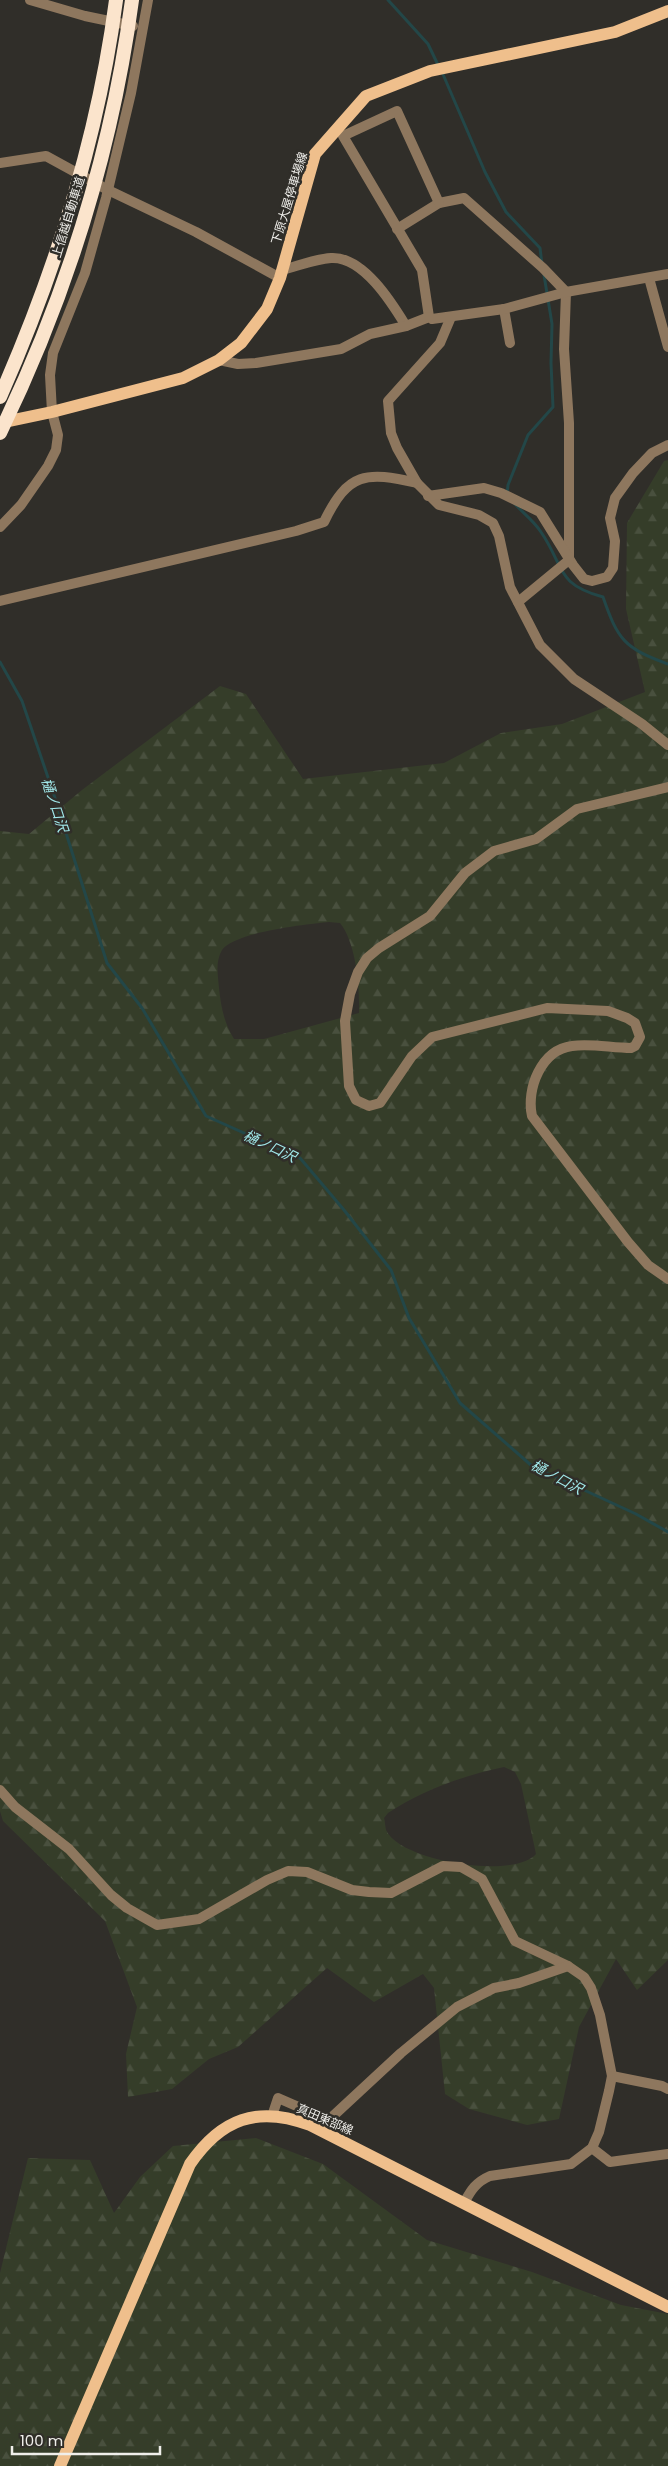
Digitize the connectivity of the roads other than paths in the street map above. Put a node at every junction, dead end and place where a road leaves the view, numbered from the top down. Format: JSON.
{"nodes":[{"id":1,"x":30,"y":0,"type":"edge"},
{"id":2,"x":116,"y":0,"type":"edge"},
{"id":3,"x":132,"y":0,"type":"edge"},
{"id":4,"x":148,"y":0,"type":"edge"},
{"id":5,"x":668,"y":11,"type":"edge"},
{"id":6,"x":143,"y":28,"type":"junction"},
{"id":7,"x":0,"y":163,"type":"edge"},
{"id":8,"x":108,"y":190,"type":"junction"},
{"id":9,"x":439,"y":203,"type":"junction"},
{"id":10,"x":397,"y":229,"type":"junction"},
{"id":11,"x":281,"y":274,"type":"junction"},
{"id":12,"x":668,"y":274,"type":"edge"},
{"id":13,"x":649,"y":278,"type":"junction"},
{"id":14,"x":566,"y":292,"type":"junction"},
{"id":15,"x":504,"y":309,"type":"junction"},
{"id":16,"x":429,"y":317,"type":"junction"},
{"id":17,"x":451,"y":317,"type":"junction"},
{"id":18,"x":406,"y":326,"type":"junction"},
{"id":19,"x":510,"y":343,"type":"dead end"},
{"id":20,"x":668,"y":347,"type":"edge"},
{"id":21,"x":219,"y":360,"type":"junction"},
{"id":22,"x":0,"y":397,"type":"edge"},
{"id":23,"x":52,"y":412,"type":"junction"},
{"id":24,"x":0,"y":423,"type":"edge"},
{"id":25,"x":0,"y":433,"type":"edge"},
{"id":26,"x":668,"y":445,"type":"edge"},
{"id":27,"x":416,"y":483,"type":"junction"},
{"id":28,"x":428,"y":496,"type":"junction"},
{"id":29,"x":0,"y":527,"type":"edge"},
{"id":30,"x":569,"y":560,"type":"junction"},
{"id":31,"x":0,"y":601,"type":"edge"},
{"id":32,"x":518,"y":602,"type":"junction"},
{"id":33,"x":668,"y":745,"type":"edge"},
{"id":34,"x":668,"y":787,"type":"edge"},
{"id":35,"x":668,"y":1279,"type":"edge"},
{"id":36,"x":0,"y":1790,"type":"edge"},
{"id":37,"x":568,"y":1966,"type":"junction"},
{"id":38,"x":612,"y":2076,"type":"junction"},
{"id":39,"x":668,"y":2089,"type":"edge"},
{"id":40,"x":272,"y":2116,"type":"junction"},
{"id":41,"x":592,"y":2148,"type":"junction"},
{"id":42,"x":668,"y":2154,"type":"edge"},
{"id":43,"x":464,"y":2203,"type":"junction"},
{"id":44,"x":668,"y":2308,"type":"edge"},
{"id":45,"x":60,"y":2466,"type":"edge"}],
"edges":[{"from":1,"to":6,"type":"street"},
{"from":2,"to":22,"type":"highway","name":"上信越自動車道","bridge":true},
{"from":3,"to":25,"type":"highway","name":"上信越自動車道","bridge":true},
{"from":4,"to":6,"type":"street"},
{"from":5,"to":11,"type":"main road","name":"下原大屋停車場線"},
{"from":6,"to":8,"type":"street"},
{"from":7,"to":8,"type":"street"},
{"from":8,"to":11,"type":"street"},
{"from":8,"to":23,"type":"street"},
{"from":9,"to":10,"type":"street"},
{"from":9,"to":10,"type":"street"},
{"from":9,"to":14,"type":"street"},
{"from":10,"to":16,"type":"street"},
{"from":11,"to":18,"type":"street"},
{"from":11,"to":21,"type":"main road","name":"下原大屋停車場線"},
{"from":12,"to":13,"type":"street"},
{"from":13,"to":14,"type":"street"},
{"from":13,"to":20,"type":"street"},
{"from":14,"to":15,"type":"street"},
{"from":14,"to":30,"type":"street"},
{"from":15,"to":17,"type":"street"},
{"from":15,"to":19,"type":"street"},
{"from":16,"to":17,"type":"street"},
{"from":16,"to":18,"type":"street"},
{"from":17,"to":27,"type":"street"},
{"from":18,"to":21,"type":"street"},
{"from":21,"to":23,"type":"main road","name":"下原大屋停車場線"},
{"from":23,"to":24,"type":"main road","name":"下原大屋停車場線"},
{"from":23,"to":29,"type":"street"},
{"from":26,"to":30,"type":"street"},
{"from":27,"to":28,"type":"street"},
{"from":27,"to":31,"type":"street"},
{"from":28,"to":30,"type":"street"},
{"from":28,"to":32,"type":"street"},
{"from":30,"to":32,"type":"street"},
{"from":32,"to":33,"type":"street"},
{"from":34,"to":35,"type":"street"},
{"from":36,"to":37,"type":"street"},
{"from":37,"to":38,"type":"street"},
{"from":37,"to":40,"type":"street"},
{"from":38,"to":39,"type":"street"},
{"from":38,"to":41,"type":"street"},
{"from":40,"to":43,"type":"main road","name":"真田東部線"},
{"from":40,"to":45,"type":"main road","name":"真田東部線"},
{"from":41,"to":42,"type":"street"},
{"from":41,"to":43,"type":"street"},
{"from":43,"to":44,"type":"main road","name":"真田東部線"}]}
